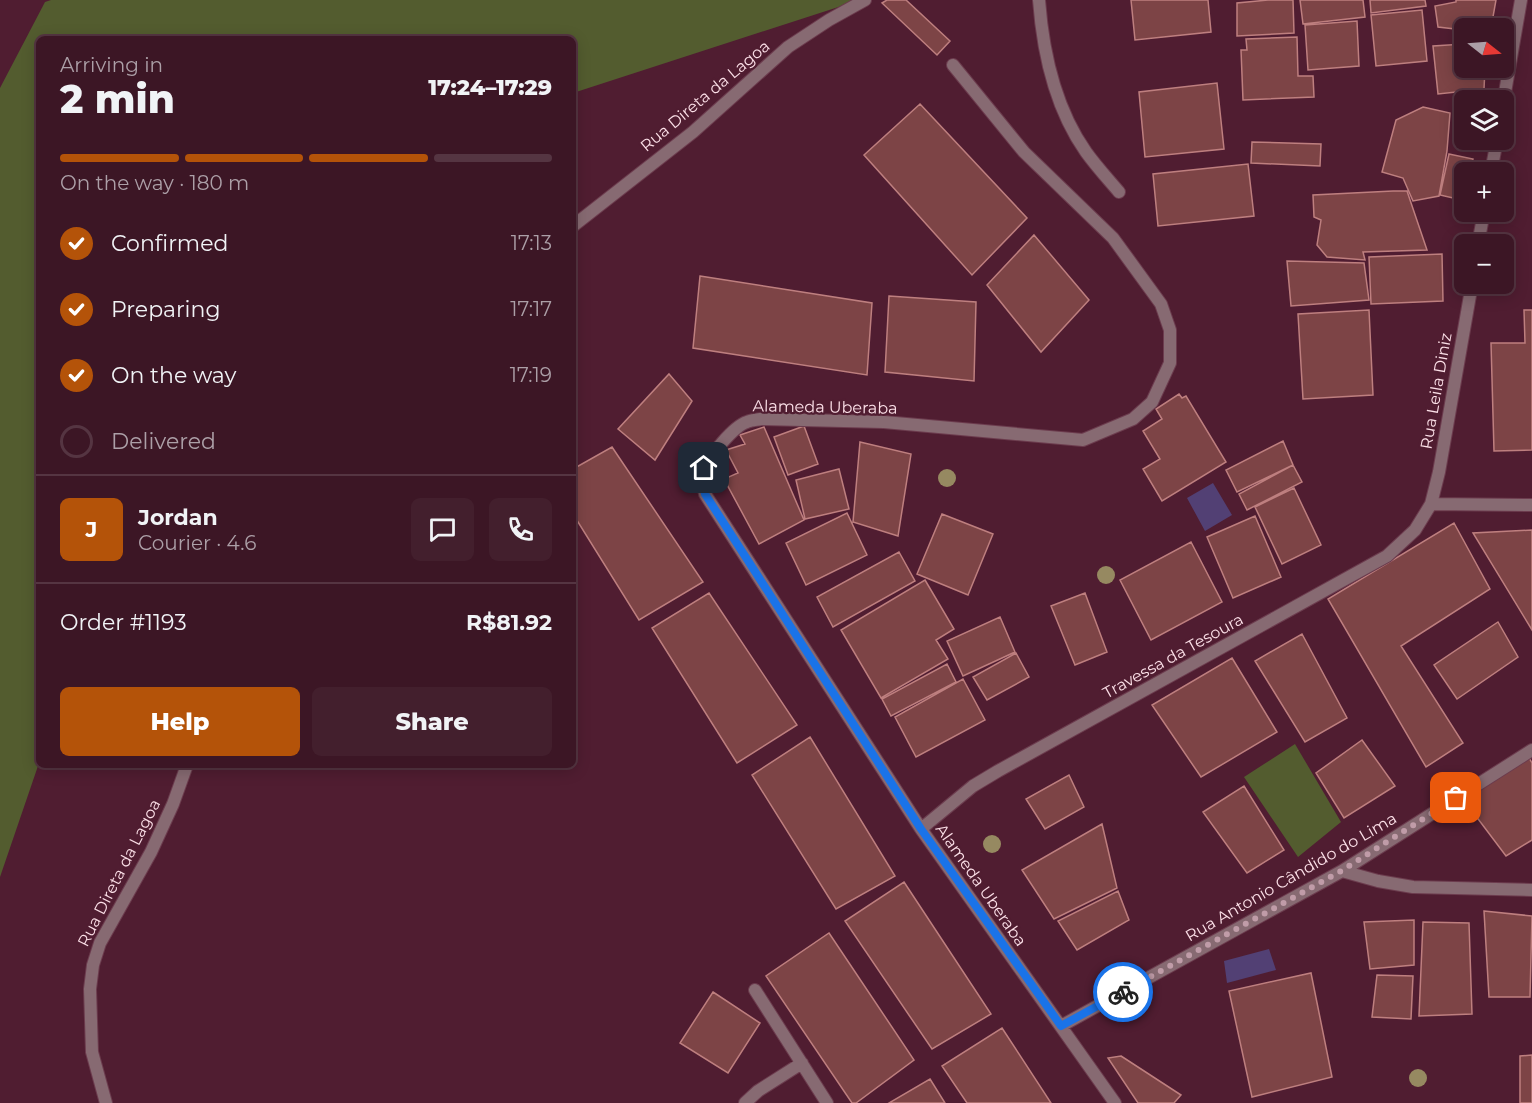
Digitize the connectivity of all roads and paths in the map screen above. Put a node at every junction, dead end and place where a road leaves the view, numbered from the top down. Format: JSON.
{"nodes":[{"id":1,"x":864,"y":0,"type":"edge"},
{"id":2,"x":1039,"y":0,"type":"edge"},
{"id":3,"x":1521,"y":0,"type":"edge"},
{"id":4,"x":953,"y":65,"type":"dead end"},
{"id":5,"x":1505,"y":90,"type":"edge"},
{"id":6,"x":1119,"y":192,"type":"dead end"},
{"id":7,"x":576,"y":224,"type":"edge"},
{"id":8,"x":1470,"y":294,"type":"edge"},
{"id":9,"x":1431,"y":504,"type":"junction"},
{"id":10,"x":1532,"y":505,"type":"edge"},
{"id":11,"x":1532,"y":750,"type":"edge"},
{"id":12,"x":186,"y":768,"type":"edge"},
{"id":13,"x":921,"y":829,"type":"junction"},
{"id":14,"x":1341,"y":871,"type":"junction"},
{"id":15,"x":1532,"y":890,"type":"edge"},
{"id":16,"x":755,"y":990,"type":"dead end"},
{"id":17,"x":1061,"y":1026,"type":"junction"},
{"id":18,"x":802,"y":1063,"type":"junction"},
{"id":19,"x":106,"y":1103,"type":"edge"},
{"id":20,"x":745,"y":1103,"type":"edge"},
{"id":21,"x":827,"y":1103,"type":"edge"},
{"id":22,"x":1115,"y":1103,"type":"edge"}],
"edges":[{"from":1,"to":7,"type":"street","name":"Rua Direta da Lagoa"},
{"from":2,"to":6,"type":"street"},
{"from":3,"to":5,"type":"street"},
{"from":4,"to":13,"type":"street","name":"Alameda Uberaba"},
{"from":8,"to":9,"type":"street","name":"Rua Leila Diniz"},
{"from":9,"to":10,"type":"street"},
{"from":9,"to":13,"type":"street","name":"Travessa da Tesoura"},
{"from":11,"to":14,"type":"street","name":"Rua Antonio Cândido do Lima"},
{"from":12,"to":19,"type":"street","name":"Rua Direta da Lagoa"},
{"from":13,"to":17,"type":"street","name":"Alameda Uberaba"},
{"from":14,"to":15,"type":"street"},
{"from":14,"to":17,"type":"street","name":"Rua Antonio Cândido do Lima"},
{"from":16,"to":18,"type":"street"},
{"from":17,"to":22,"type":"street","name":"Alameda Uberaba"},
{"from":18,"to":20,"type":"street"},
{"from":18,"to":21,"type":"street"}]}
